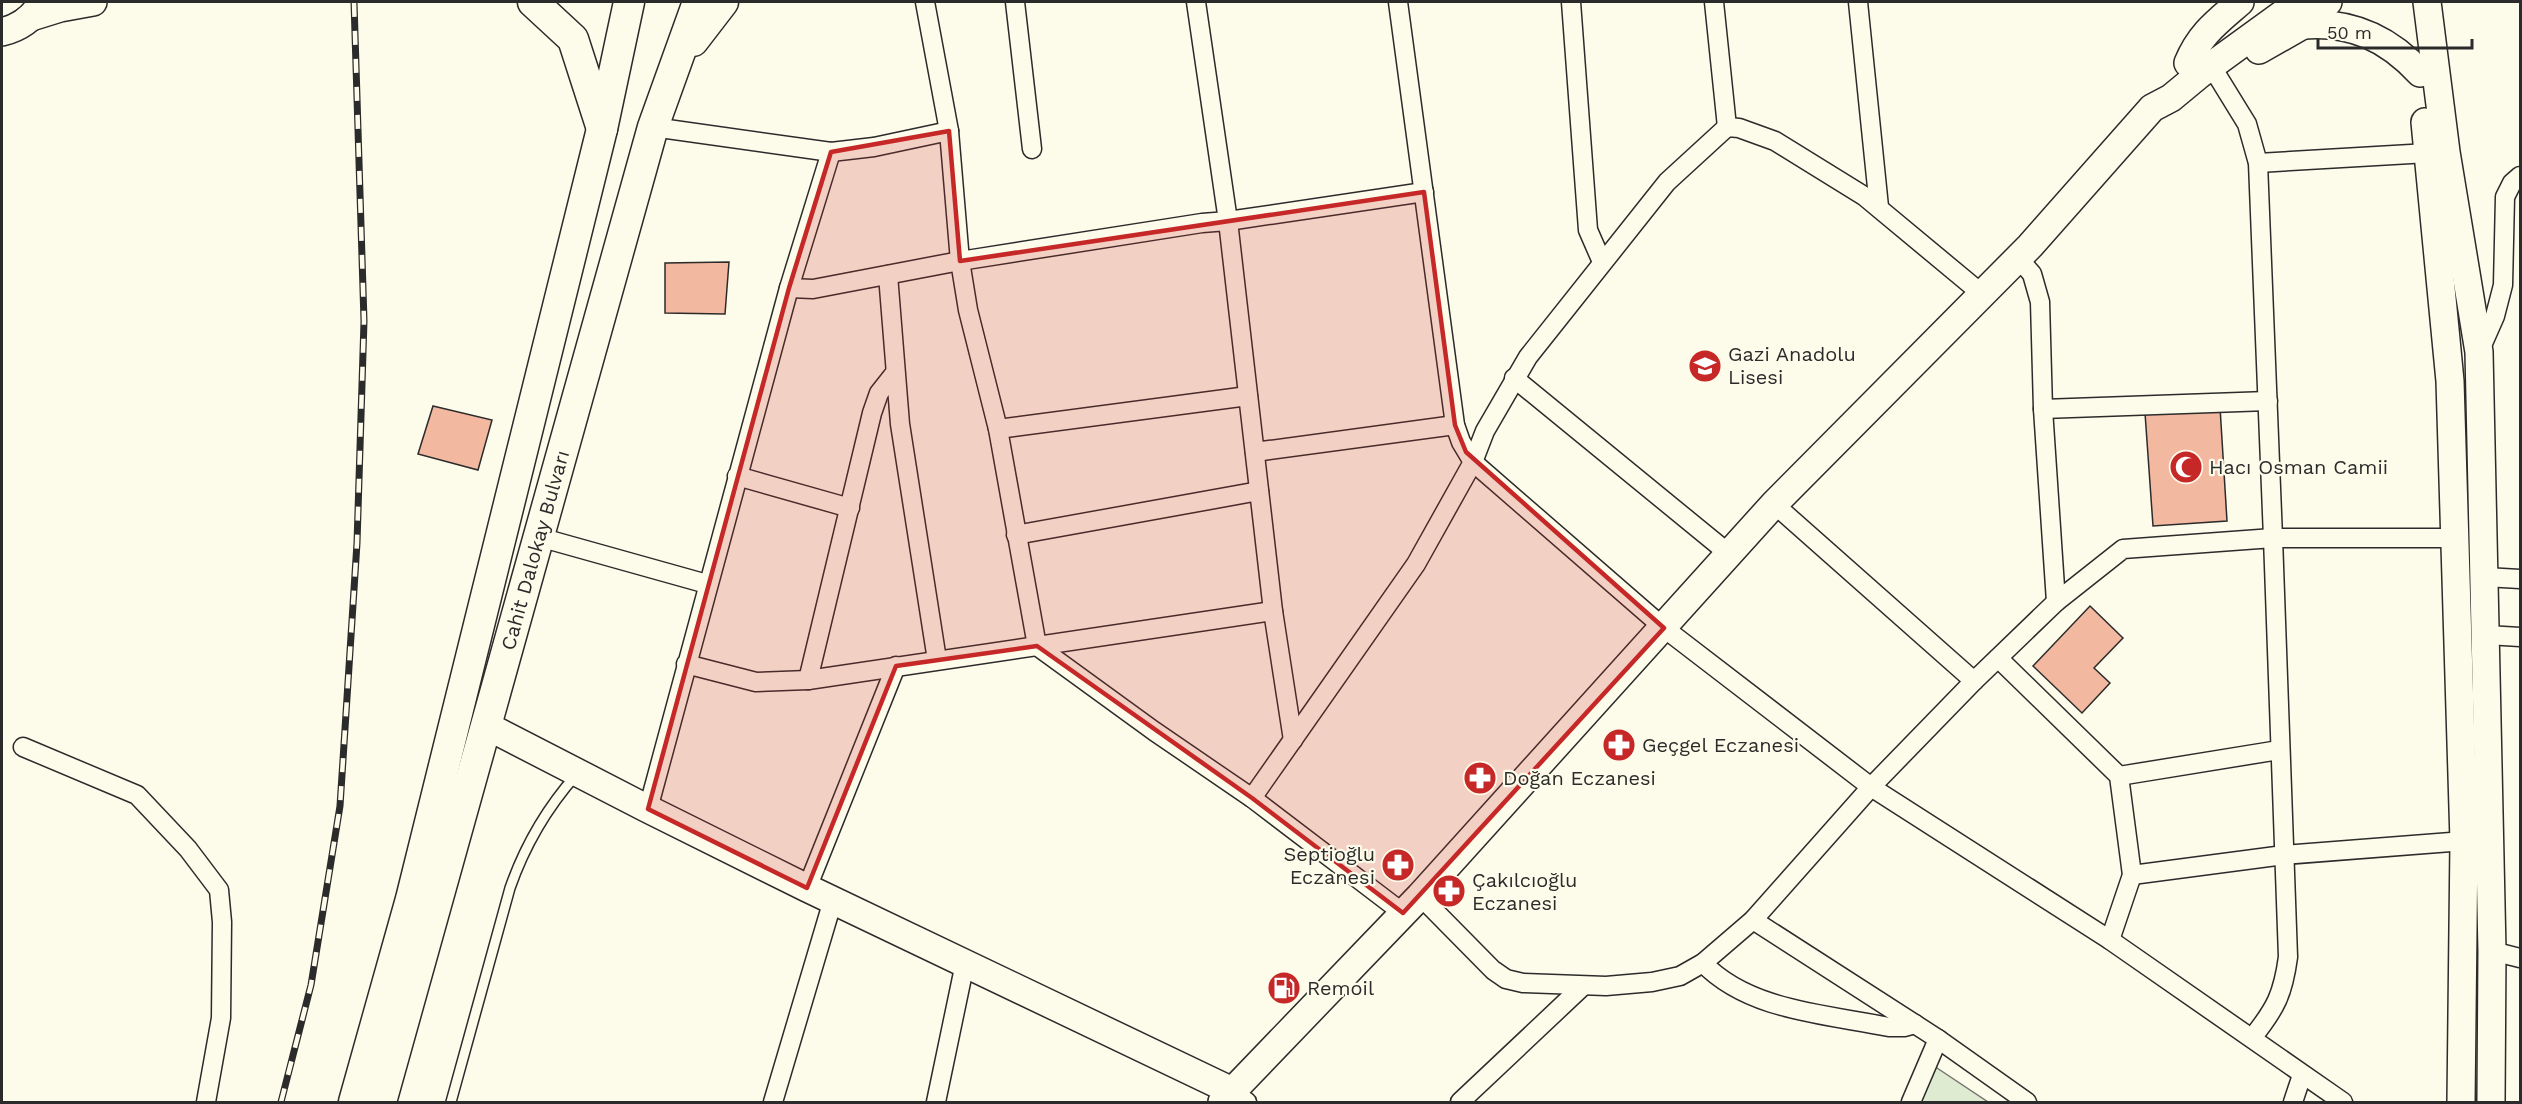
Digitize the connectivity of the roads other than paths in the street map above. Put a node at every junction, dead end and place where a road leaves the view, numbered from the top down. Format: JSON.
{"nodes":[{"id":1,"x":93,"y":2,"type":"edge"},
{"id":2,"x":532,"y":2,"type":"edge"},
{"id":3,"x":629,"y":2,"type":"edge"},
{"id":4,"x":698,"y":2,"type":"edge"},
{"id":5,"x":723,"y":2,"type":"edge"},
{"id":6,"x":925,"y":2,"type":"edge"},
{"id":7,"x":1015,"y":2,"type":"edge"},
{"id":8,"x":1196,"y":2,"type":"edge"},
{"id":9,"x":1398,"y":2,"type":"edge"},
{"id":10,"x":1571,"y":2,"type":"edge"},
{"id":11,"x":1714,"y":2,"type":"edge"},
{"id":12,"x":1858,"y":2,"type":"edge"},
{"id":13,"x":2240,"y":2,"type":"edge"},
{"id":14,"x":2275,"y":2,"type":"edge"},
{"id":15,"x":2328,"y":2,"type":"edge"},
{"id":16,"x":2413,"y":2,"type":"edge"},
{"id":17,"x":2427,"y":2,"type":"edge"},
{"id":18,"x":2441,"y":2,"type":"edge"},
{"id":19,"x":2301,"y":13,"type":"edge"},
{"id":20,"x":17,"y":23,"type":"edge"},
{"id":21,"x":677,"y":62,"type":"junction"},
{"id":22,"x":2201,"y":69,"type":"junction"},
{"id":23,"x":2420,"y":73,"type":"junction"},
{"id":24,"x":653,"y":127,"type":"junction"},
{"id":25,"x":1727,"y":127,"type":"junction"},
{"id":26,"x":602,"y":129,"type":"junction"},
{"id":27,"x":949,"y":131,"type":"junction"},
{"id":28,"x":1032,"y":149,"type":"dead end"},
{"id":29,"x":831,"y":152,"type":"junction"},
{"id":30,"x":2428,"y":153,"type":"junction"},
{"id":31,"x":2258,"y":163,"type":"junction"},
{"id":32,"x":2520,"y":176,"type":"edge"},
{"id":33,"x":1424,"y":192,"type":"junction"},
{"id":34,"x":1879,"y":207,"type":"junction"},
{"id":35,"x":1228,"y":221,"type":"junction"},
{"id":36,"x":2018,"y":258,"type":"junction"},
{"id":37,"x":960,"y":261,"type":"junction"},
{"id":38,"x":1602,"y":262,"type":"junction"},
{"id":39,"x":888,"y":275,"type":"junction"},
{"id":40,"x":789,"y":288,"type":"junction"},
{"id":41,"x":1982,"y":294,"type":"junction"},
{"id":42,"x":2479,"y":352,"type":"junction"},
{"id":43,"x":894,"y":374,"type":"junction"},
{"id":44,"x":1514,"y":378,"type":"junction"},
{"id":45,"x":1248,"y":396,"type":"junction"},
{"id":46,"x":2268,"y":401,"type":"junction"},
{"id":47,"x":2043,"y":409,"type":"junction"},
{"id":48,"x":1455,"y":425,"type":"junction"},
{"id":49,"x":998,"y":429,"type":"junction"},
{"id":50,"x":1255,"y":452,"type":"junction"},
{"id":51,"x":1473,"y":462,"type":"junction"},
{"id":52,"x":737,"y":476,"type":"junction"},
{"id":53,"x":1259,"y":491,"type":"junction"},
{"id":54,"x":1774,"y":504,"type":"junction"},
{"id":55,"x":850,"y":508,"type":"junction"},
{"id":56,"x":1016,"y":535,"type":"junction"},
{"id":57,"x":539,"y":537,"type":"junction"},
{"id":58,"x":2274,"y":538,"type":"junction"},
{"id":59,"x":2455,"y":538,"type":"junction"},
{"id":60,"x":1728,"y":553,"type":"junction"},
{"id":61,"x":2485,"y":577,"type":"junction"},
{"id":62,"x":2520,"y":579,"type":"edge"},
{"id":63,"x":707,"y":584,"type":"junction"},
{"id":64,"x":2056,"y":602,"type":"junction"},
{"id":65,"x":1273,"y":611,"type":"junction"},
{"id":66,"x":1664,"y":628,"type":"junction"},
{"id":67,"x":2487,"y":635,"type":"junction"},
{"id":68,"x":2520,"y":637,"type":"edge"},
{"id":69,"x":1036,"y":646,"type":"junction"},
{"id":70,"x":1998,"y":658,"type":"junction"},
{"id":71,"x":937,"y":660,"type":"junction"},
{"id":72,"x":686,"y":664,"type":"junction"},
{"id":73,"x":896,"y":666,"type":"junction"},
{"id":74,"x":808,"y":680,"type":"junction"},
{"id":75,"x":1974,"y":681,"type":"junction"},
{"id":76,"x":487,"y":726,"type":"junction"},
{"id":77,"x":1293,"y":740,"type":"junction"},
{"id":78,"x":23,"y":747,"type":"dead end"},
{"id":79,"x":2279,"y":750,"type":"junction"},
{"id":80,"x":579,"y":773,"type":"junction"},
{"id":81,"x":2119,"y":776,"type":"junction"},
{"id":82,"x":1872,"y":787,"type":"junction"},
{"id":83,"x":1252,"y":798,"type":"junction"},
{"id":84,"x":648,"y":809,"type":"junction"},
{"id":85,"x":2464,"y":841,"type":"junction"},
{"id":86,"x":2284,"y":855,"type":"junction"},
{"id":87,"x":2132,"y":875,"type":"junction"},
{"id":88,"x":807,"y":888,"type":"junction"},
{"id":89,"x":833,"y":900,"type":"junction"},
{"id":90,"x":1412,"y":905,"type":"junction"},
{"id":91,"x":1753,"y":920,"type":"junction"},
{"id":92,"x":2110,"y":940,"type":"junction"},
{"id":93,"x":2492,"y":951,"type":"junction"},
{"id":94,"x":2520,"y":958,"type":"edge"},
{"id":95,"x":965,"y":963,"type":"junction"},
{"id":96,"x":1703,"y":963,"type":"junction"},
{"id":97,"x":1583,"y":986,"type":"junction"},
{"id":98,"x":1916,"y":1024,"type":"junction"},
{"id":99,"x":2252,"y":1038,"type":"junction"},
{"id":100,"x":1938,"y":1039,"type":"junction"},
{"id":101,"x":2301,"y":1075,"type":"junction"},
{"id":102,"x":1234,"y":1099,"type":"edge"},
{"id":103,"x":1465,"y":1101,"type":"edge"},
{"id":104,"x":206,"y":1102,"type":"edge"},
{"id":105,"x":354,"y":1102,"type":"edge"},
{"id":106,"x":381,"y":1102,"type":"edge"},
{"id":107,"x":451,"y":1102,"type":"edge"},
{"id":108,"x":773,"y":1102,"type":"edge"},
{"id":109,"x":936,"y":1102,"type":"edge"},
{"id":110,"x":1911,"y":1102,"type":"edge"},
{"id":111,"x":2027,"y":1102,"type":"edge"},
{"id":112,"x":2293,"y":1102,"type":"edge"},
{"id":113,"x":2343,"y":1102,"type":"edge"},
{"id":114,"x":2461,"y":1102,"type":"edge"},
{"id":115,"x":2491,"y":1102,"type":"edge"}],
"edges":[{"from":1,"to":20,"type":"main road"},
{"from":2,"to":26,"type":"main road"},
{"from":3,"to":26,"type":"main road","name":"Cahit Dalokay Bulvarı"},
{"from":4,"to":21,"type":"main road","name":"Cahit Dalokay Bulvarı"},
{"from":5,"to":21,"type":"main road"},
{"from":6,"to":27,"type":"street"},
{"from":7,"to":28,"type":"street"},
{"from":8,"to":35,"type":"street"},
{"from":9,"to":33,"type":"street"},
{"from":10,"to":38,"type":"street"},
{"from":11,"to":25,"type":"street"},
{"from":12,"to":34,"type":"street"},
{"from":13,"to":22,"type":"main road"},
{"from":14,"to":22,"type":"main road"},
{"from":15,"to":19,"type":"main road"},
{"from":16,"to":23,"type":"main road"},
{"from":17,"to":42,"type":"main road"},
{"from":18,"to":42,"type":"main road"},
{"from":19,"to":22,"type":"main road"},
{"from":19,"to":23,"type":"main road"},
{"from":21,"to":24,"type":"main road","name":"Cahit Dalokay Bulvarı"},
{"from":22,"to":31,"type":"street"},
{"from":22,"to":36,"type":"main road"},
{"from":23,"to":30,"type":"main road"},
{"from":24,"to":29,"type":"street"},
{"from":24,"to":57,"type":"main road","name":"Cahit Dalokay Bulvarı"},
{"from":25,"to":34,"type":"street"},
{"from":25,"to":38,"type":"street"},
{"from":26,"to":105,"type":"main road","name":"Cahit Dalokay Bulvarı"},
{"from":27,"to":29,"type":"street"},
{"from":27,"to":37,"type":"street"},
{"from":29,"to":40,"type":"street"},
{"from":30,"to":31,"type":"street"},
{"from":30,"to":59,"type":"main road"},
{"from":31,"to":46,"type":"street"},
{"from":32,"to":42,"type":"street"},
{"from":33,"to":35,"type":"street"},
{"from":33,"to":48,"type":"street"},
{"from":34,"to":41,"type":"street"},
{"from":35,"to":37,"type":"street"},
{"from":35,"to":45,"type":"street"},
{"from":36,"to":41,"type":"main road"},
{"from":36,"to":47,"type":"street"},
{"from":37,"to":39,"type":"street"},
{"from":37,"to":49,"type":"street"},
{"from":38,"to":44,"type":"street"},
{"from":39,"to":40,"type":"street"},
{"from":39,"to":43,"type":"street"},
{"from":40,"to":52,"type":"street"},
{"from":41,"to":54,"type":"main road"},
{"from":42,"to":61,"type":"main road"},
{"from":43,"to":55,"type":"street"},
{"from":43,"to":71,"type":"street"},
{"from":44,"to":51,"type":"street"},
{"from":44,"to":60,"type":"street"},
{"from":45,"to":49,"type":"street"},
{"from":45,"to":50,"type":"street"},
{"from":46,"to":47,"type":"street"},
{"from":46,"to":58,"type":"street"},
{"from":47,"to":64,"type":"street"},
{"from":48,"to":50,"type":"street"},
{"from":48,"to":51,"type":"street"},
{"from":49,"to":56,"type":"street"},
{"from":50,"to":53,"type":"street"},
{"from":51,"to":66,"type":"street"},
{"from":51,"to":77,"type":"street"},
{"from":52,"to":55,"type":"street"},
{"from":52,"to":63,"type":"street"},
{"from":53,"to":56,"type":"street"},
{"from":53,"to":65,"type":"street"},
{"from":54,"to":60,"type":"main road"},
{"from":54,"to":75,"type":"street"},
{"from":55,"to":74,"type":"street"},
{"from":56,"to":69,"type":"street"},
{"from":57,"to":63,"type":"street"},
{"from":57,"to":76,"type":"main road","name":"Cahit Dalokay Bulvarı"},
{"from":58,"to":59,"type":"street"},
{"from":58,"to":64,"type":"street"},
{"from":58,"to":79,"type":"street"},
{"from":59,"to":85,"type":"main road"},
{"from":60,"to":66,"type":"main road"},
{"from":61,"to":62,"type":"street"},
{"from":61,"to":67,"type":"main road"},
{"from":63,"to":72,"type":"street"},
{"from":64,"to":70,"type":"street"},
{"from":65,"to":69,"type":"street"},
{"from":65,"to":77,"type":"street"},
{"from":66,"to":82,"type":"street"},
{"from":66,"to":90,"type":"main road"},
{"from":67,"to":68,"type":"street"},
{"from":67,"to":93,"type":"main road"},
{"from":69,"to":71,"type":"street"},
{"from":69,"to":83,"type":"street"},
{"from":70,"to":75,"type":"street"},
{"from":70,"to":81,"type":"street"},
{"from":71,"to":73,"type":"street"},
{"from":72,"to":74,"type":"street"},
{"from":72,"to":84,"type":"street"},
{"from":73,"to":74,"type":"street"},
{"from":73,"to":88,"type":"street"},
{"from":75,"to":82,"type":"street"},
{"from":76,"to":80,"type":"main road"},
{"from":76,"to":106,"type":"main road","name":"Cahit Dalokay Bulvarı"},
{"from":77,"to":83,"type":"street"},
{"from":78,"to":104,"type":"street"},
{"from":79,"to":81,"type":"street"},
{"from":79,"to":86,"type":"street"},
{"from":80,"to":84,"type":"main road"},
{"from":80,"to":107,"type":"lane"},
{"from":81,"to":87,"type":"street"},
{"from":82,"to":91,"type":"street"},
{"from":82,"to":92,"type":"street"},
{"from":83,"to":90,"type":"street"},
{"from":84,"to":88,"type":"main road"},
{"from":85,"to":86,"type":"street"},
{"from":85,"to":114,"type":"main road"},
{"from":86,"to":87,"type":"street"},
{"from":86,"to":99,"type":"street"},
{"from":87,"to":92,"type":"street"},
{"from":88,"to":89,"type":"main road"},
{"from":89,"to":95,"type":"main road"},
{"from":89,"to":108,"type":"street"},
{"from":90,"to":97,"type":"street"},
{"from":90,"to":102,"type":"main road"},
{"from":91,"to":96,"type":"street"},
{"from":91,"to":98,"type":"street"},
{"from":92,"to":99,"type":"street"},
{"from":93,"to":94,"type":"street"},
{"from":93,"to":115,"type":"main road"},
{"from":95,"to":102,"type":"main road"},
{"from":95,"to":109,"type":"street"},
{"from":96,"to":97,"type":"street"},
{"from":96,"to":98,"type":"street"},
{"from":97,"to":103,"type":"street"},
{"from":98,"to":100,"type":"street"},
{"from":99,"to":101,"type":"street"},
{"from":100,"to":110,"type":"street"},
{"from":100,"to":111,"type":"street"},
{"from":101,"to":112,"type":"street"},
{"from":101,"to":113,"type":"street"}]}
